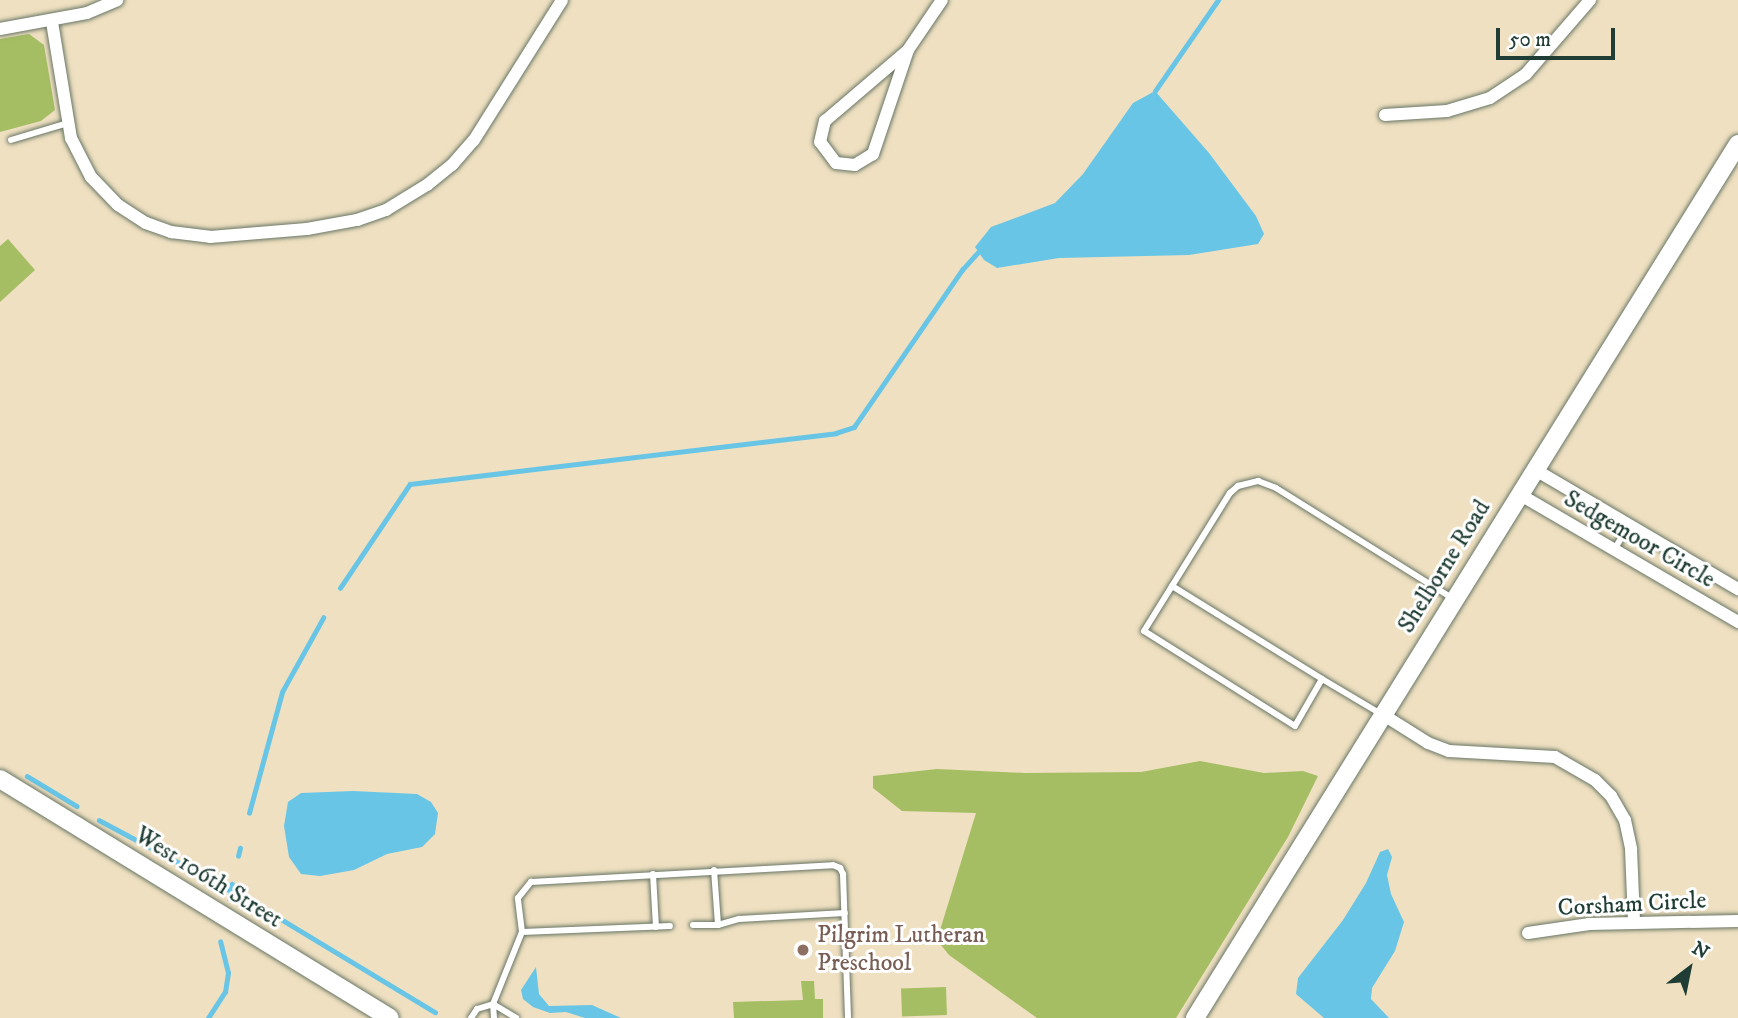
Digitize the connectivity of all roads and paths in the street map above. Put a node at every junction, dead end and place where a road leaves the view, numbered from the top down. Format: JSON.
{"nodes":[{"id":1,"x":117,"y":0,"type":"edge"},
{"id":2,"x":562,"y":0,"type":"edge"},
{"id":3,"x":942,"y":0,"type":"edge"},
{"id":4,"x":1590,"y":0,"type":"edge"},
{"id":5,"x":52,"y":22,"type":"junction"},
{"id":6,"x":0,"y":29,"type":"edge"},
{"id":7,"x":908,"y":50,"type":"junction"},
{"id":8,"x":1385,"y":115,"type":"dead end"},
{"id":9,"x":68,"y":123,"type":"junction"},
{"id":10,"x":11,"y":140,"type":"dead end"},
{"id":11,"x":1738,"y":144,"type":"edge"},
{"id":12,"x":1534,"y":469,"type":"junction"},
{"id":13,"x":1519,"y":494,"type":"junction"},
{"id":14,"x":1629,"y":525,"type":"junction"},
{"id":15,"x":1614,"y":550,"type":"junction"},
{"id":16,"x":1172,"y":586,"type":"junction"},
{"id":17,"x":1738,"y":589,"type":"edge"},
{"id":18,"x":1454,"y":599,"type":"junction"},
{"id":19,"x":1738,"y":622,"type":"edge"},
{"id":20,"x":1322,"y":679,"type":"junction"},
{"id":21,"x":1382,"y":714,"type":"junction"},
{"id":22,"x":0,"y":779,"type":"edge"},
{"id":23,"x":714,"y":870,"type":"junction"},
{"id":24,"x":653,"y":874,"type":"junction"},
{"id":25,"x":845,"y":914,"type":"junction"},
{"id":26,"x":1738,"y":921,"type":"edge"},
{"id":27,"x":1634,"y":922,"type":"junction"},
{"id":28,"x":693,"y":925,"type":"dead end"},
{"id":29,"x":718,"y":925,"type":"junction"},
{"id":30,"x":670,"y":926,"type":"dead end"},
{"id":31,"x":656,"y":927,"type":"junction"},
{"id":32,"x":522,"y":932,"type":"junction"},
{"id":33,"x":1528,"y":933,"type":"dead end"},
{"id":34,"x":493,"y":1004,"type":"junction"},
{"id":35,"x":390,"y":1018,"type":"edge"},
{"id":36,"x":471,"y":1018,"type":"edge"},
{"id":37,"x":494,"y":1018,"type":"edge"},
{"id":38,"x":516,"y":1018,"type":"edge"},
{"id":39,"x":848,"y":1018,"type":"edge"},
{"id":40,"x":1195,"y":1018,"type":"edge"}],
"edges":[{"from":1,"to":5,"type":"street"},
{"from":2,"to":9,"type":"street"},
{"from":3,"to":7,"type":"street"},
{"from":4,"to":8,"type":"street"},
{"from":5,"to":6,"type":"street"},
{"from":5,"to":9,"type":"street"},
{"from":7,"to":7,"type":"street"},
{"from":9,"to":10,"type":"lane"},
{"from":11,"to":12,"type":"street","name":"Shelborne Road"},
{"from":12,"to":13,"type":"street","name":"Shelborne Road"},
{"from":12,"to":14,"type":"street","name":"Sedgemoor Circle"},
{"from":13,"to":15,"type":"street","name":"Sedgemoor Circle"},
{"from":13,"to":18,"type":"street","name":"Shelborne Road"},
{"from":14,"to":15,"type":"lane"},
{"from":14,"to":17,"type":"street","name":"Sedgemoor Circle"},
{"from":15,"to":19,"type":"street","name":"Sedgemoor Circle"},
{"from":16,"to":18,"type":"lane"},
{"from":16,"to":20,"type":"lane"},
{"from":16,"to":20,"type":"lane"},
{"from":18,"to":21,"type":"street","name":"Shelborne Road"},
{"from":20,"to":21,"type":"lane"},
{"from":21,"to":27,"type":"street"},
{"from":21,"to":40,"type":"street","name":"Shelborne Road"},
{"from":22,"to":35,"type":"street","name":"West 106th Street"},
{"from":23,"to":24,"type":"lane"},
{"from":23,"to":25,"type":"lane"},
{"from":23,"to":29,"type":"lane"},
{"from":24,"to":31,"type":"lane"},
{"from":24,"to":32,"type":"lane"},
{"from":25,"to":29,"type":"lane"},
{"from":25,"to":39,"type":"lane"},
{"from":26,"to":27,"type":"street","name":"Corsham Circle"},
{"from":27,"to":33,"type":"street","name":"Corsham Circle"},
{"from":28,"to":29,"type":"lane"},
{"from":30,"to":31,"type":"lane"},
{"from":31,"to":32,"type":"lane"},
{"from":32,"to":34,"type":"lane"},
{"from":34,"to":36,"type":"lane"},
{"from":34,"to":37,"type":"lane"},
{"from":34,"to":38,"type":"lane"}]}
